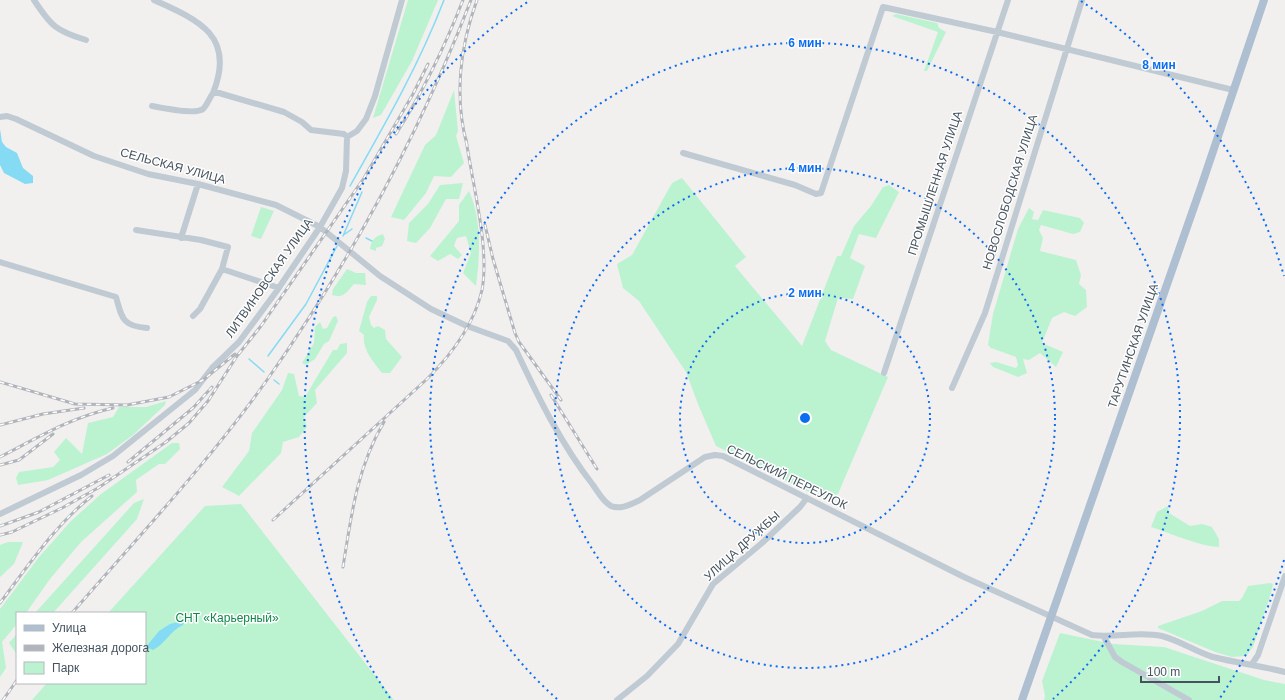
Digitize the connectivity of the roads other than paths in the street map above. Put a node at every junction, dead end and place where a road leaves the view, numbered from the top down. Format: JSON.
{"nodes":[{"id":1,"x":34,"y":0,"type":"edge"},
{"id":2,"x":154,"y":0,"type":"edge"},
{"id":3,"x":402,"y":0,"type":"edge"},
{"id":4,"x":1008,"y":0,"type":"edge"},
{"id":5,"x":1082,"y":0,"type":"edge"},
{"id":6,"x":1264,"y":0,"type":"edge"},
{"id":7,"x":997,"y":32,"type":"junction"},
{"id":8,"x":86,"y":40,"type":"dead end"},
{"id":9,"x":1065,"y":50,"type":"junction"},
{"id":10,"x":1233,"y":90,"type":"junction"},
{"id":11,"x":213,"y":93,"type":"junction"},
{"id":12,"x":152,"y":106,"type":"dead end"},
{"id":13,"x":0,"y":117,"type":"edge"},
{"id":14,"x":347,"y":137,"type":"junction"},
{"id":15,"x":683,"y":153,"type":"dead end"},
{"id":16,"x":198,"y":184,"type":"junction"},
{"id":17,"x":320,"y":227,"type":"junction"},
{"id":18,"x":136,"y":230,"type":"dead end"},
{"id":19,"x":181,"y":238,"type":"junction"},
{"id":20,"x":0,"y":262,"type":"edge"},
{"id":21,"x":222,"y":269,"type":"junction"},
{"id":22,"x":278,"y":288,"type":"junction"},
{"id":23,"x":193,"y":316,"type":"dead end"},
{"id":24,"x":147,"y":328,"type":"dead end"},
{"id":25,"x":884,"y":373,"type":"dead end"},
{"id":26,"x":952,"y":388,"type":"dead end"},
{"id":27,"x":807,"y":498,"type":"junction"},
{"id":28,"x":0,"y":514,"type":"edge"},
{"id":29,"x":1285,"y":576,"type":"edge"},
{"id":30,"x":1052,"y":616,"type":"junction"},
{"id":31,"x":1104,"y":636,"type":"junction"},
{"id":32,"x":1252,"y":664,"type":"junction"},
{"id":33,"x":1285,"y":672,"type":"edge"},
{"id":34,"x":617,"y":700,"type":"edge"},
{"id":35,"x":1022,"y":700,"type":"edge"},
{"id":36,"x":1189,"y":700,"type":"edge"}],
"edges":[{"from":1,"to":8,"type":"street"},
{"from":2,"to":11,"type":"street"},
{"from":3,"to":14,"type":"street"},
{"from":4,"to":7,"type":"street","name":"ПРОМЫШЛЕННАЯ УЛИЦА"},
{"from":5,"to":9,"type":"street","name":"НОВОСЛОБОДСКАЯ УЛИЦА"},
{"from":6,"to":10,"type":"main road","name":"ТАРУТИНСКАЯ УЛИЦА"},
{"from":7,"to":9,"type":"street"},
{"from":7,"to":15,"type":"street"},
{"from":7,"to":25,"type":"street","name":"ПРОМЫШЛЕННАЯ УЛИЦА"},
{"from":9,"to":10,"type":"street"},
{"from":9,"to":26,"type":"street","name":"НОВОСЛОБОДСКАЯ УЛИЦА"},
{"from":10,"to":30,"type":"main road","name":"ТАРУТИНСКАЯ УЛИЦА"},
{"from":11,"to":12,"type":"street"},
{"from":11,"to":14,"type":"street"},
{"from":13,"to":16,"type":"street","name":"СЕЛЬСКАЯ УЛИЦА"},
{"from":14,"to":17,"type":"street","name":"ЛИТВИНОВСКАЯ УЛИЦА"},
{"from":16,"to":17,"type":"street","name":"СЕЛЬСКАЯ УЛИЦА"},
{"from":16,"to":19,"type":"street"},
{"from":17,"to":22,"type":"street","name":"ЛИТВИНОВСКАЯ УЛИЦА"},
{"from":17,"to":27,"type":"street","name":"СЕЛЬСКИЙ ПЕРЕУЛОК"},
{"from":18,"to":19,"type":"street"},
{"from":19,"to":21,"type":"street"},
{"from":20,"to":24,"type":"street"},
{"from":21,"to":22,"type":"street"},
{"from":21,"to":23,"type":"street"},
{"from":22,"to":28,"type":"street","name":"ЛИТВИНОВСКАЯ УЛИЦА"},
{"from":27,"to":30,"type":"street","name":"СЕЛЬСКИЙ ПЕРЕУЛОК"},
{"from":27,"to":34,"type":"street","name":"УЛИЦА ДРУЖБЫ"},
{"from":29,"to":32,"type":"street"},
{"from":30,"to":31,"type":"street","name":"СЕЛЬСКИЙ ПЕРЕУЛОК"},
{"from":30,"to":35,"type":"main road","name":"ТАРУТИНСКАЯ УЛИЦА"},
{"from":31,"to":32,"type":"street","name":"СЕЛЬСКИЙ ПЕРЕУЛОК"},
{"from":31,"to":36,"type":"street"},
{"from":32,"to":33,"type":"street","name":"СЕЛЬСКИЙ ПЕРЕУЛОК"}]}
